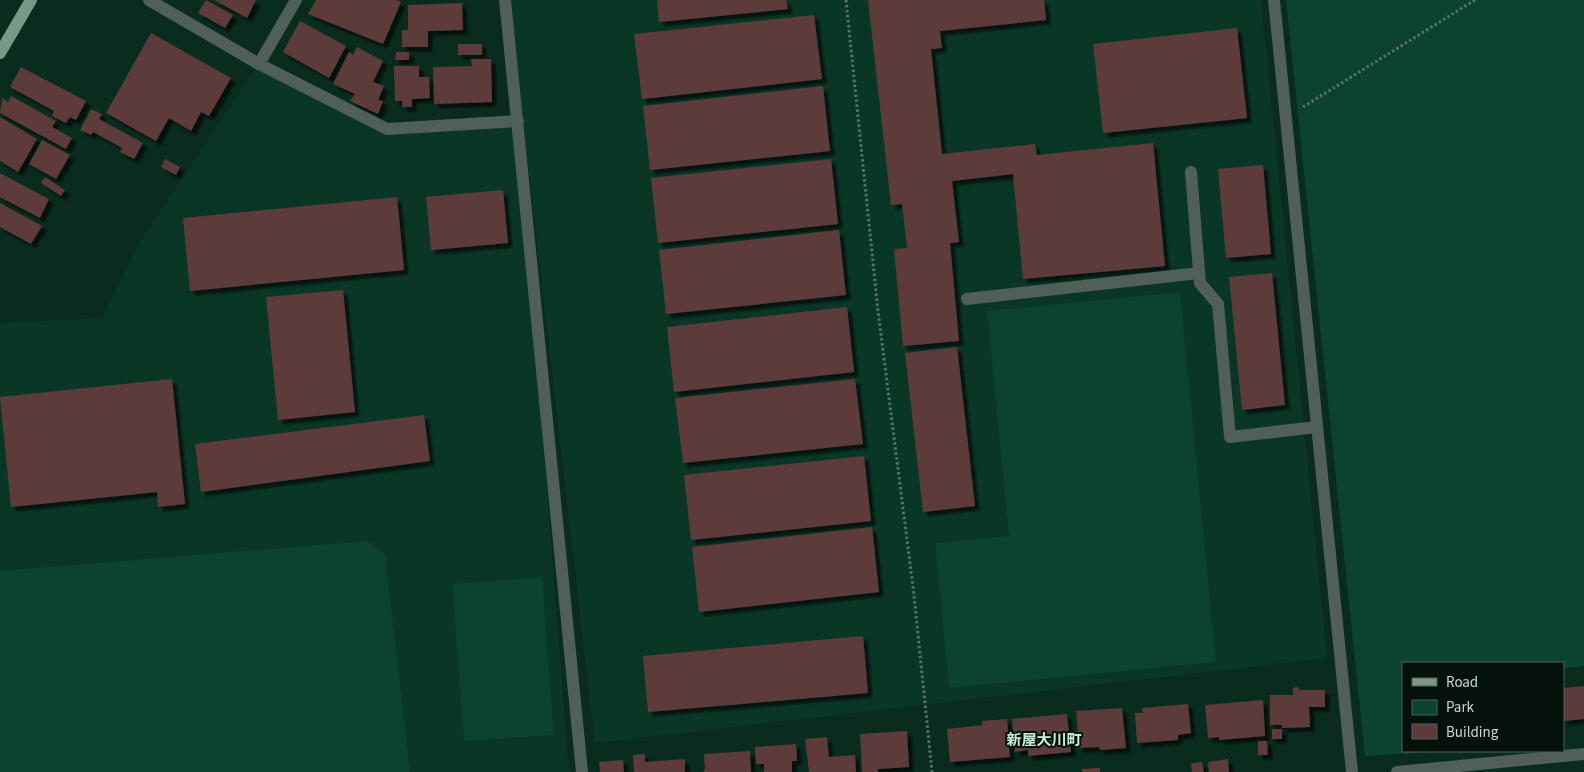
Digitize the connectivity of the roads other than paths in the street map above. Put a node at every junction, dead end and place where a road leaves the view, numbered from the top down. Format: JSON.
{"nodes":[{"id":1,"x":31,"y":0,"type":"edge"},
{"id":2,"x":149,"y":0,"type":"edge"},
{"id":3,"x":296,"y":0,"type":"edge"},
{"id":4,"x":505,"y":0,"type":"edge"},
{"id":5,"x":1274,"y":0,"type":"edge"},
{"id":6,"x":0,"y":53,"type":"edge"},
{"id":7,"x":259,"y":64,"type":"junction"},
{"id":8,"x":518,"y":121,"type":"junction"},
{"id":9,"x":1191,"y":172,"type":"dead end"},
{"id":10,"x":1199,"y":274,"type":"junction"},
{"id":11,"x":967,"y":299,"type":"dead end"},
{"id":12,"x":1317,"y":427,"type":"junction"},
{"id":13,"x":1584,"y":754,"type":"edge"},
{"id":14,"x":582,"y":772,"type":"edge"},
{"id":15,"x":1352,"y":772,"type":"edge"},
{"id":16,"x":1397,"y":772,"type":"edge"}],
"edges":[{"from":1,"to":6,"type":"main road"},
{"from":2,"to":7,"type":"street"},
{"from":3,"to":7,"type":"street"},
{"from":4,"to":8,"type":"street"},
{"from":5,"to":12,"type":"street"},
{"from":7,"to":8,"type":"street"},
{"from":8,"to":14,"type":"street"},
{"from":9,"to":10,"type":"street"},
{"from":10,"to":11,"type":"street"},
{"from":10,"to":12,"type":"street"},
{"from":12,"to":15,"type":"street"},
{"from":13,"to":16,"type":"street"}]}
